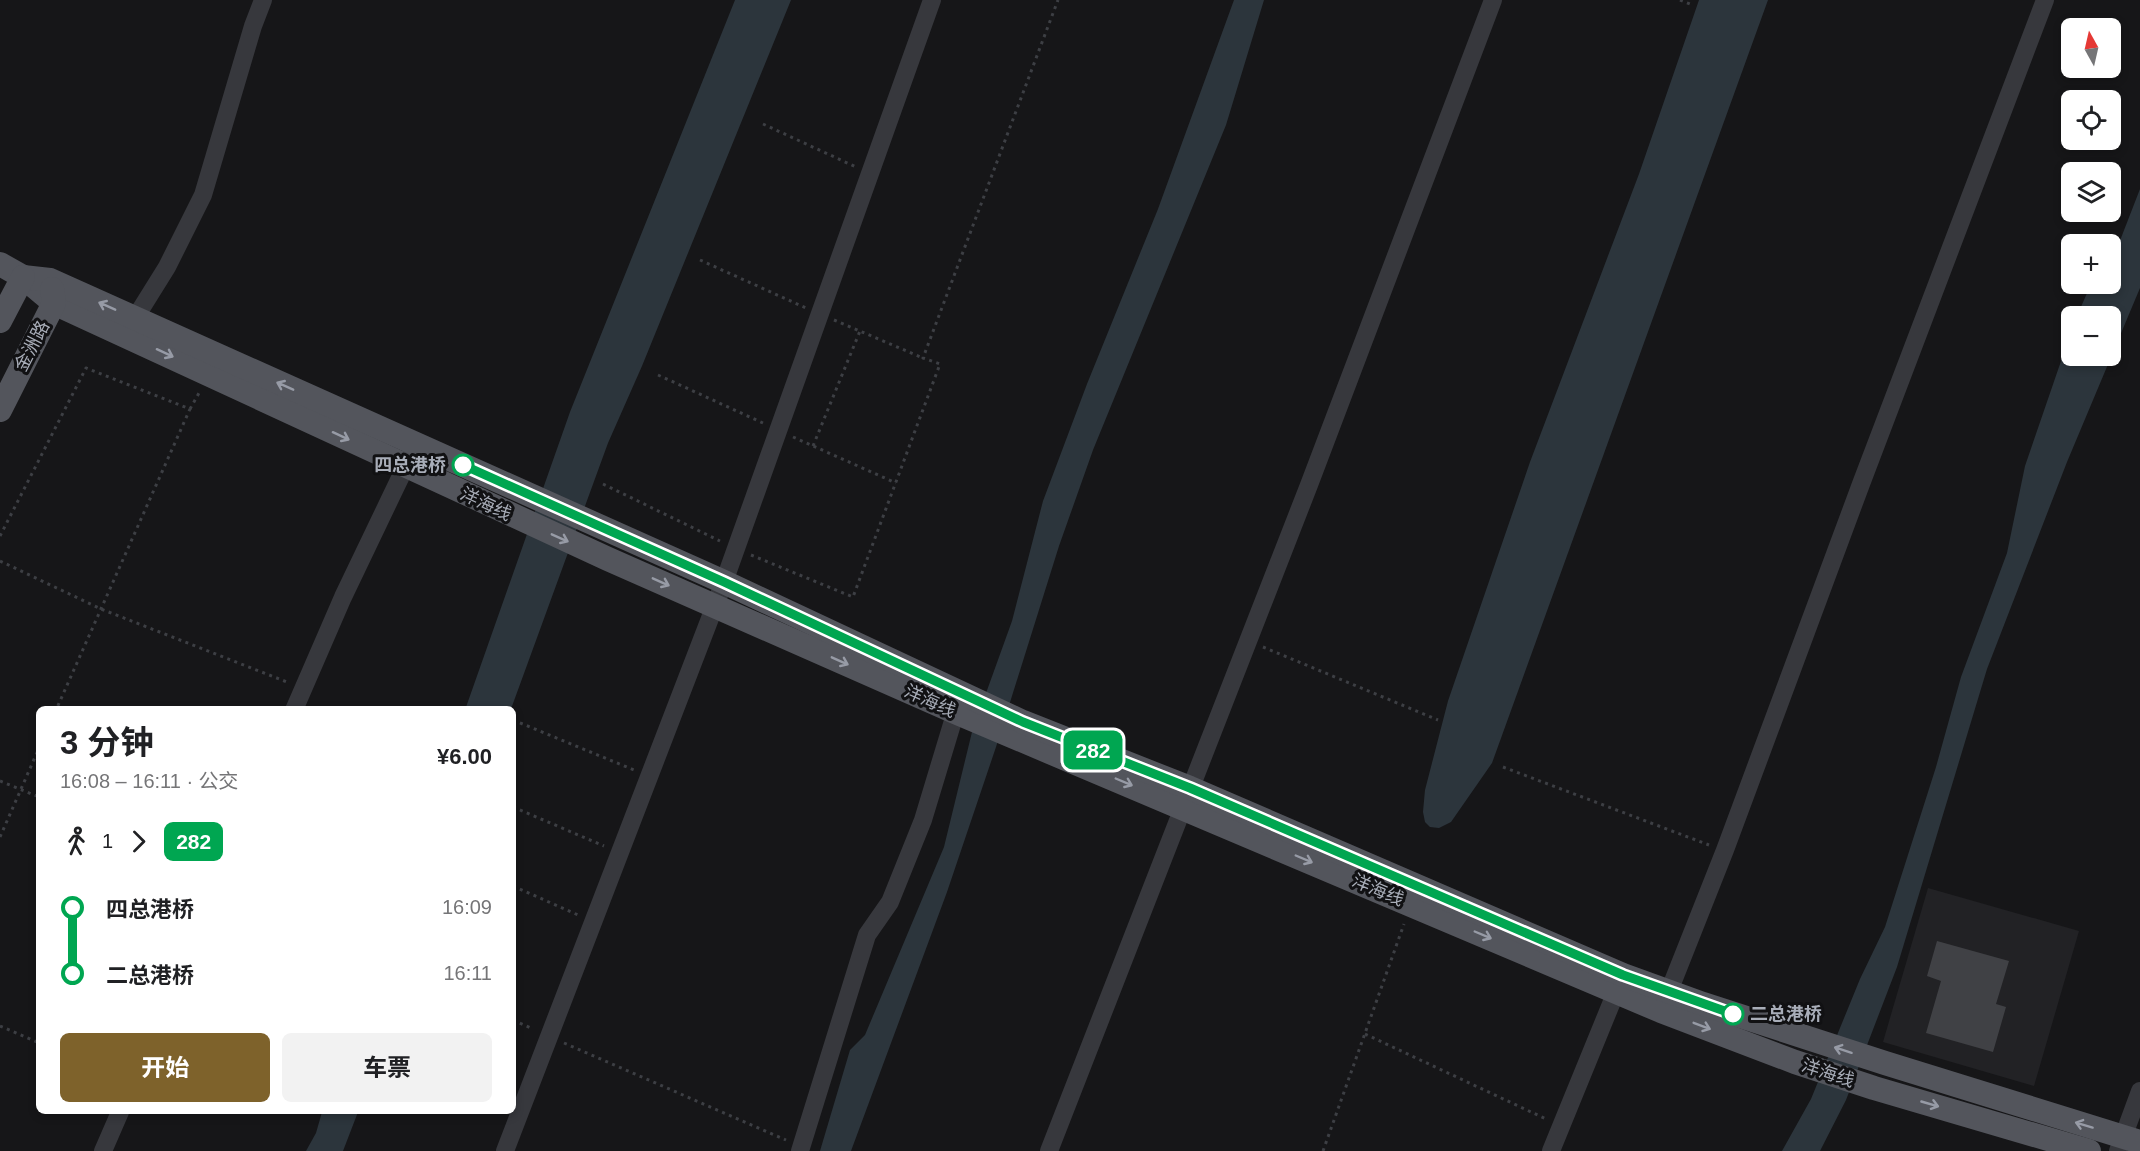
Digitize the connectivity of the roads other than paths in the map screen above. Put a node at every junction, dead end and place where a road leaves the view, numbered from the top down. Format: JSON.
{"nodes":[{"id":1,"x":262,"y":0,"type":"edge"},
{"id":2,"x":932,"y":0,"type":"edge"},
{"id":3,"x":1493,"y":0,"type":"edge"},
{"id":4,"x":2044,"y":0,"type":"edge"},
{"id":5,"x":0,"y":264,"type":"edge"},
{"id":6,"x":23,"y":277,"type":"junction"},
{"id":7,"x":52,"y":292,"type":"junction"},
{"id":8,"x":0,"y":321,"type":"edge"},
{"id":9,"x":130,"y":327,"type":"junction"},
{"id":10,"x":0,"y":410,"type":"edge"},
{"id":11,"x":416,"y":445,"type":"junction"},
{"id":12,"x":406,"y":466,"type":"junction"},
{"id":13,"x":724,"y":582,"type":"junction"},
{"id":14,"x":715,"y":606,"type":"junction"},
{"id":15,"x":964,"y":705,"type":"junction"},
{"id":16,"x":296,"y":706,"type":"edge"},
{"id":17,"x":1186,"y":798,"type":"junction"},
{"id":18,"x":1620,"y":983,"type":"junction"},
{"id":19,"x":1665,"y":1001,"type":"junction"},
{"id":20,"x":2140,"y":1090,"type":"edge"},
{"id":21,"x":119,"y":1114,"type":"edge"},
{"id":22,"x":2127,"y":1144,"type":"edge"},
{"id":23,"x":801,"y":1149,"type":"edge"},
{"id":24,"x":103,"y":1151,"type":"edge"},
{"id":25,"x":505,"y":1151,"type":"edge"},
{"id":26,"x":1049,"y":1151,"type":"edge"},
{"id":27,"x":1551,"y":1151,"type":"edge"},
{"id":28,"x":2089,"y":1151,"type":"edge"}],
"edges":[{"from":1,"to":9,"type":"street"},
{"from":2,"to":13,"type":"street"},
{"from":3,"to":17,"type":"street"},
{"from":4,"to":19,"type":"street"},
{"from":5,"to":6,"type":"main road","name":"洋海线"},
{"from":6,"to":7,"type":"main road","name":"洋海线"},
{"from":6,"to":8,"type":"main road"},
{"from":7,"to":9,"type":"main road","name":"洋海线"},
{"from":7,"to":10,"type":"main road","name":"金洲路"},
{"from":11,"to":9,"type":"main road","name":"洋海线","one_way":true},
{"from":9,"to":12,"type":"main road","name":"洋海线","one_way":true},
{"from":11,"to":12,"type":"street"},
{"from":11,"to":13,"type":"main road","name":"洋海线"},
{"from":12,"to":14,"type":"main road","name":"洋海线","one_way":true},
{"from":12,"to":16,"type":"street"},
{"from":13,"to":14,"type":"street"},
{"from":13,"to":15,"type":"main road","name":"洋海线"},
{"from":14,"to":15,"type":"main road","name":"洋海线","one_way":true},
{"from":14,"to":25,"type":"street"},
{"from":15,"to":17,"type":"main road","name":"洋海线"},
{"from":15,"to":23,"type":"street"},
{"from":17,"to":18,"type":"main road","name":"洋海线"},
{"from":17,"to":18,"type":"main road","name":"洋海线","one_way":true},
{"from":17,"to":26,"type":"street"},
{"from":18,"to":19,"type":"main road","name":"洋海线"},
{"from":18,"to":27,"type":"street"},
{"from":22,"to":19,"type":"main road","name":"洋海线","one_way":true},
{"from":19,"to":28,"type":"main road","name":"洋海线","one_way":true},
{"from":20,"to":22,"type":"street"},
{"from":21,"to":24,"type":"street"}]}
